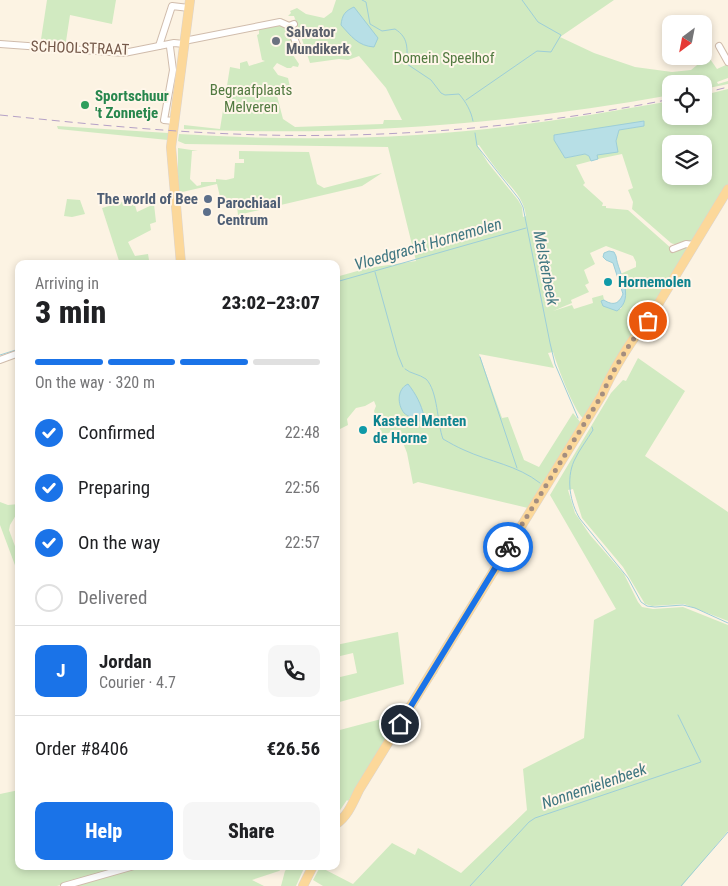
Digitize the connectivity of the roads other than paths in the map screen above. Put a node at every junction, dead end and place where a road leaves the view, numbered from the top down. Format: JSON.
{"nodes":[{"id":1,"x":190,"y":4,"type":"edge"},
{"id":2,"x":292,"y":25,"type":"junction"},
{"id":3,"x":298,"y":35,"type":"dead end"},
{"id":4,"x":0,"y":44,"type":"edge"},
{"id":5,"x":184,"y":44,"type":"junction"},
{"id":6,"x":297,"y":45,"type":"dead end"},
{"id":7,"x":160,"y":46,"type":"junction"},
{"id":8,"x":720,"y":46,"type":"dead end"},
{"id":9,"x":170,"y":47,"type":"junction"},
{"id":10,"x":728,"y":62,"type":"edge"},
{"id":11,"x":174,"y":121,"type":"junction"},
{"id":12,"x":728,"y":190,"type":"edge"},
{"id":13,"x":694,"y":245,"type":"junction"},
{"id":14,"x":673,"y":249,"type":"dead end"},
{"id":15,"x":181,"y":260,"type":"edge"},
{"id":16,"x":15,"y":354,"type":"edge"},
{"id":17,"x":0,"y":360,"type":"edge"},
{"id":18,"x":360,"y":790,"type":"junction"},
{"id":19,"x":340,"y":815,"type":"edge"},
{"id":20,"x":340,"y":821,"type":"edge"},
{"id":21,"x":120,"y":870,"type":"edge"},
{"id":22,"x":307,"y":870,"type":"edge"},
{"id":23,"x":311,"y":870,"type":"edge"},
{"id":24,"x":64,"y":886,"type":"edge"},
{"id":25,"x":301,"y":886,"type":"edge"}],
"edges":[{"from":1,"to":5,"type":"main road"},
{"from":1,"to":7,"type":"street"},
{"from":2,"to":3,"type":"street"},
{"from":2,"to":5,"type":"street"},
{"from":2,"to":6,"type":"street"},
{"from":4,"to":7,"type":"street","name":"SCHOOLSTRAAT"},
{"from":5,"to":7,"type":"street","name":"SCHOOLSTRAAT"},
{"from":5,"to":9,"type":"street","name":"SCHOOLSTRAAT"},
{"from":5,"to":11,"type":"main road"},
{"from":7,"to":9,"type":"street","name":"SCHOOLSTRAAT"},
{"from":8,"to":10,"type":"street"},
{"from":9,"to":11,"type":"street"},
{"from":11,"to":15,"type":"main road"},
{"from":12,"to":13,"type":"main road"},
{"from":13,"to":14,"type":"street"},
{"from":13,"to":18,"type":"main road"},
{"from":16,"to":17,"type":"street"},
{"from":18,"to":19,"type":"main road"},
{"from":18,"to":20,"type":"main road"},
{"from":21,"to":24,"type":"street"},
{"from":22,"to":25,"type":"main road"},
{"from":23,"to":25,"type":"main road"}]}
